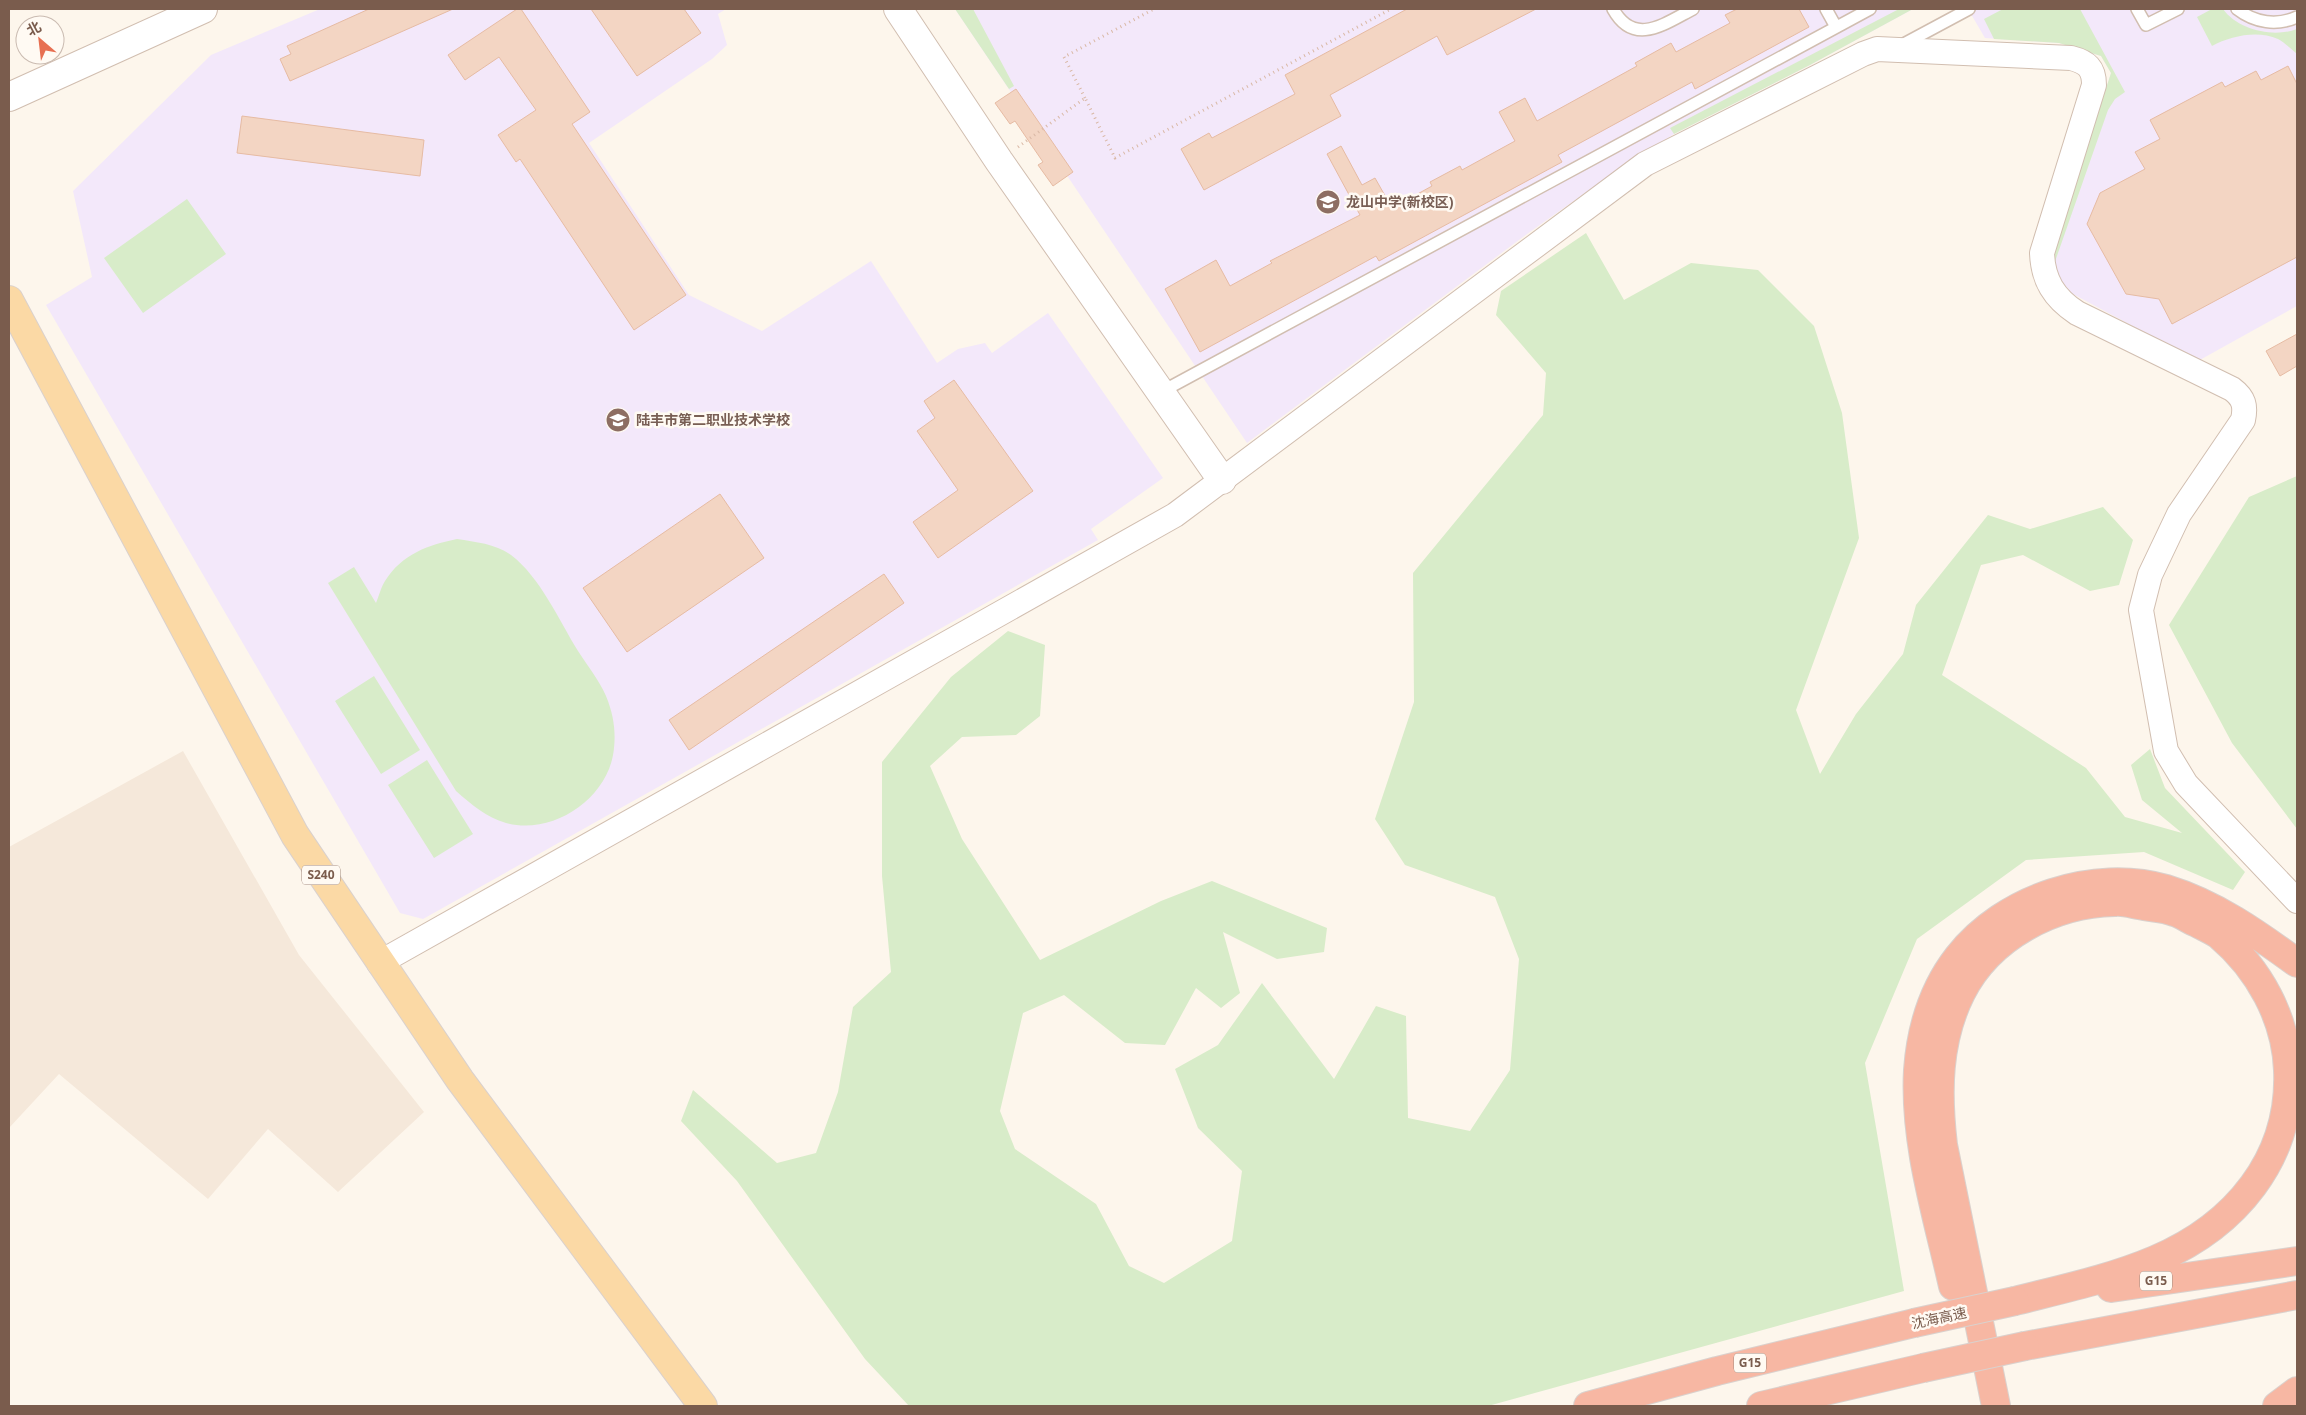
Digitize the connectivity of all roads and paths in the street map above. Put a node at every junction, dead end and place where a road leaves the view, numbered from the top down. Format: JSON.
{"nodes":[{"id":1,"x":203,"y":9,"type":"edge"},
{"id":2,"x":898,"y":9,"type":"edge"},
{"id":3,"x":1154,"y":9,"type":"edge"},
{"id":4,"x":1391,"y":9,"type":"edge"},
{"id":5,"x":1613,"y":9,"type":"edge"},
{"id":6,"x":1693,"y":9,"type":"edge"},
{"id":7,"x":1826,"y":9,"type":"edge"},
{"id":8,"x":1870,"y":9,"type":"edge"},
{"id":9,"x":1969,"y":9,"type":"edge"},
{"id":10,"x":2137,"y":9,"type":"edge"},
{"id":11,"x":2178,"y":9,"type":"edge"},
{"id":12,"x":2237,"y":9,"type":"edge"},
{"id":13,"x":2297,"y":17,"type":"edge"},
{"id":14,"x":1836,"y":27,"type":"junction"},
{"id":15,"x":1893,"y":50,"type":"junction"},
{"id":16,"x":9,"y":96,"type":"edge"},
{"id":17,"x":1085,"y":98,"type":"junction"},
{"id":18,"x":999,"y":161,"type":"junction"},
{"id":19,"x":9,"y":300,"type":"edge"},
{"id":20,"x":1161,"y":392,"type":"junction"},
{"id":21,"x":1222,"y":480,"type":"junction"},
{"id":22,"x":2297,"y":900,"type":"edge"},
{"id":23,"x":379,"y":963,"type":"junction"},
{"id":24,"x":2297,"y":963,"type":"edge"},
{"id":25,"x":2297,"y":1261,"type":"edge"},
{"id":26,"x":2297,"y":1296,"type":"edge"},
{"id":27,"x":2015,"y":1301,"type":"junction"},
{"id":28,"x":2297,"y":1391,"type":"edge"},
{"id":29,"x":703,"y":1406,"type":"edge"},
{"id":30,"x":1588,"y":1406,"type":"edge"},
{"id":31,"x":1761,"y":1406,"type":"edge"},
{"id":32,"x":1978,"y":1406,"type":"edge"},
{"id":33,"x":1996,"y":1406,"type":"edge"},
{"id":34,"x":2277,"y":1406,"type":"edge"}],
"edges":[{"from":1,"to":16,"type":"street"},
{"from":2,"to":18,"type":"street"},
{"from":3,"to":17,"type":"path"},
{"from":4,"to":17,"type":"path"},
{"from":5,"to":6,"type":"lane"},
{"from":7,"to":14,"type":"lane"},
{"from":8,"to":14,"type":"lane"},
{"from":9,"to":15,"type":"lane"},
{"from":10,"to":11,"type":"lane"},
{"from":12,"to":13,"type":"lane"},
{"from":14,"to":20,"type":"lane"},
{"from":15,"to":21,"type":"street"},
{"from":15,"to":22,"type":"street"},
{"from":17,"to":18,"type":"path"},
{"from":18,"to":20,"type":"street"},
{"from":19,"to":23,"type":"main road","number":"S240"},
{"from":20,"to":21,"type":"street"},
{"from":21,"to":23,"type":"street"},
{"from":23,"to":29,"type":"main road","number":"S240"},
{"from":24,"to":32,"type":"highway"},
{"from":25,"to":27,"type":"highway","name":"沈海高速","number":"G15"},
{"from":26,"to":31,"type":"highway","bridge":true},
{"from":27,"to":30,"type":"highway","name":"沈海高速","number":"G15","bridge":true},
{"from":27,"to":33,"type":"highway"},
{"from":28,"to":34,"type":"highway"}]}
